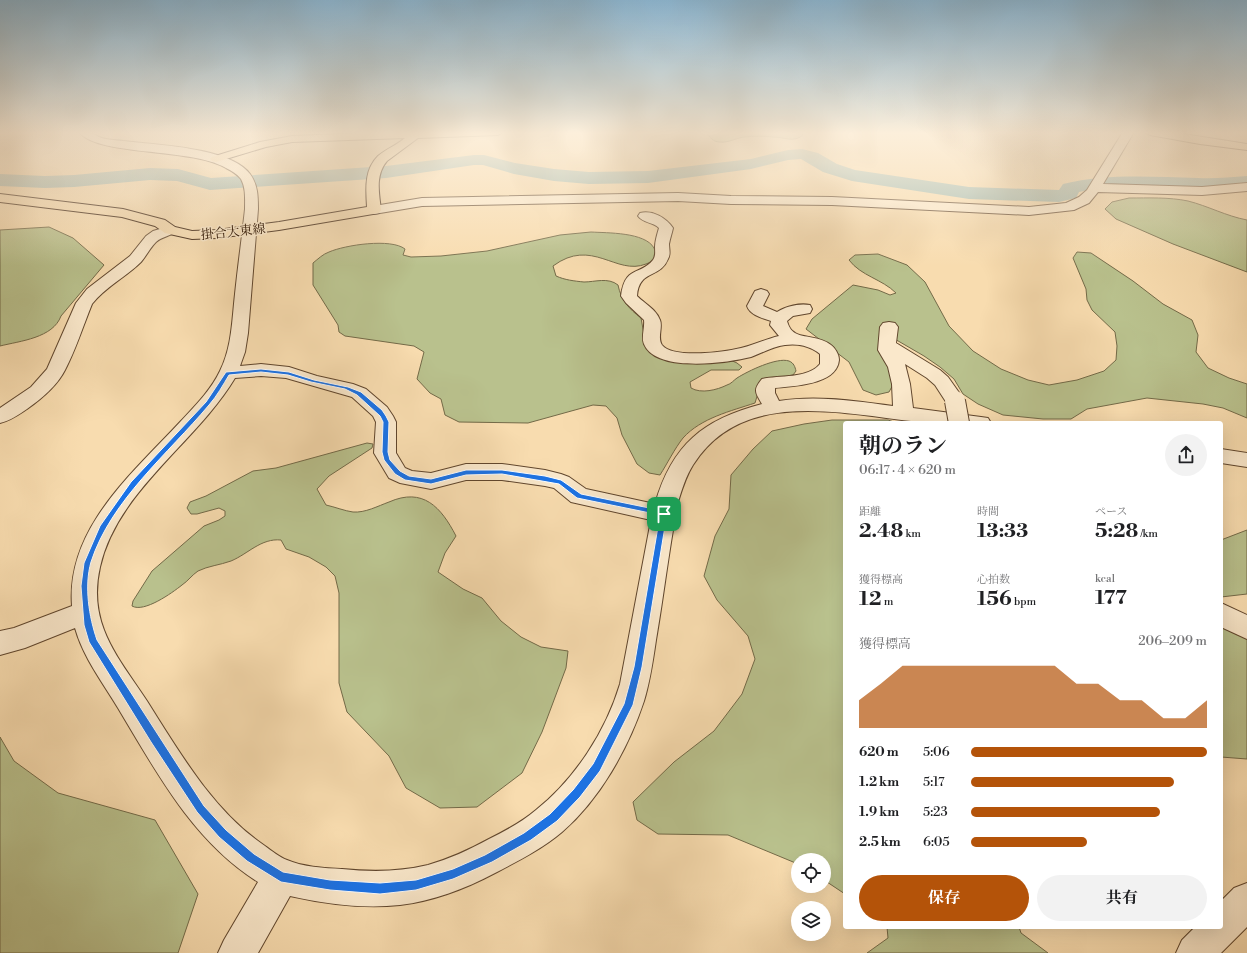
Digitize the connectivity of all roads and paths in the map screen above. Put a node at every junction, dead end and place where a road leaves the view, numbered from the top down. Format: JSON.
{"nodes":[{"id":1,"x":244,"y":176,"type":"edge"},
{"id":2,"x":373,"y":176,"type":"edge"},
{"id":3,"x":1101,"y":176,"type":"edge"},
{"id":4,"x":1097,"y":183,"type":"junction"},
{"id":5,"x":1247,"y":187,"type":"edge"},
{"id":6,"x":0,"y":198,"type":"edge"},
{"id":7,"x":374,"y":210,"type":"junction"},
{"id":8,"x":644,"y":216,"type":"dead end"},
{"id":9,"x":170,"y":230,"type":"junction"},
{"id":10,"x":249,"y":230,"type":"junction"},
{"id":11,"x":761,"y":294,"type":"dead end"},
{"id":12,"x":804,"y":309,"type":"dead end"},
{"id":13,"x":779,"y":318,"type":"junction"},
{"id":14,"x":790,"y":338,"type":"junction"},
{"id":15,"x":228,"y":373,"type":"junction"},
{"id":16,"x":774,"y":408,"type":"junction"},
{"id":17,"x":904,"y":413,"type":"junction"},
{"id":18,"x":0,"y":417,"type":"edge"},
{"id":19,"x":959,"y":421,"type":"edge"},
{"id":20,"x":966,"y":421,"type":"edge"},
{"id":21,"x":1223,"y":456,"type":"edge"},
{"id":22,"x":1247,"y":460,"type":"edge"},
{"id":23,"x":664,"y":514,"type":"junction"},
{"id":24,"x":86,"y":612,"type":"junction"},
{"id":25,"x":1223,"y":615,"type":"edge"},
{"id":26,"x":1247,"y":628,"type":"edge"},
{"id":27,"x":0,"y":643,"type":"edge"},
{"id":28,"x":281,"y":877,"type":"junction"},
{"id":29,"x":1247,"y":901,"type":"edge"},
{"id":30,"x":1223,"y":925,"type":"edge"},
{"id":31,"x":1219,"y":929,"type":"edge"},
{"id":32,"x":237,"y":953,"type":"edge"},
{"id":33,"x":1195,"y":953,"type":"edge"}],
"edges":[{"from":1,"to":10,"type":"street"},
{"from":2,"to":7,"type":"main road"},
{"from":3,"to":4,"type":"street"},
{"from":4,"to":5,"type":"street"},
{"from":4,"to":7,"type":"street"},
{"from":6,"to":9,"type":"main road","name":"掛合大東線"},
{"from":7,"to":10,"type":"main road","name":"掛合大東線"},
{"from":8,"to":14,"type":"street"},
{"from":9,"to":10,"type":"main road","name":"掛合大東線"},
{"from":9,"to":18,"type":"street"},
{"from":10,"to":15,"type":"street"},
{"from":11,"to":13,"type":"street"},
{"from":12,"to":13,"type":"street"},
{"from":13,"to":14,"type":"street"},
{"from":14,"to":16,"type":"street"},
{"from":15,"to":23,"type":"street"},
{"from":15,"to":24,"type":"street"},
{"from":16,"to":17,"type":"street"},
{"from":16,"to":23,"type":"street"},
{"from":17,"to":19,"type":"street","bridge":true},
{"from":17,"to":20,"type":"street"},
{"from":21,"to":22,"type":"street"},
{"from":23,"to":28,"type":"street"},
{"from":24,"to":27,"type":"street"},
{"from":24,"to":28,"type":"street"},
{"from":25,"to":26,"type":"street"},
{"from":28,"to":32,"type":"street"},
{"from":29,"to":30,"type":"street"},
{"from":31,"to":33,"type":"street"}]}
